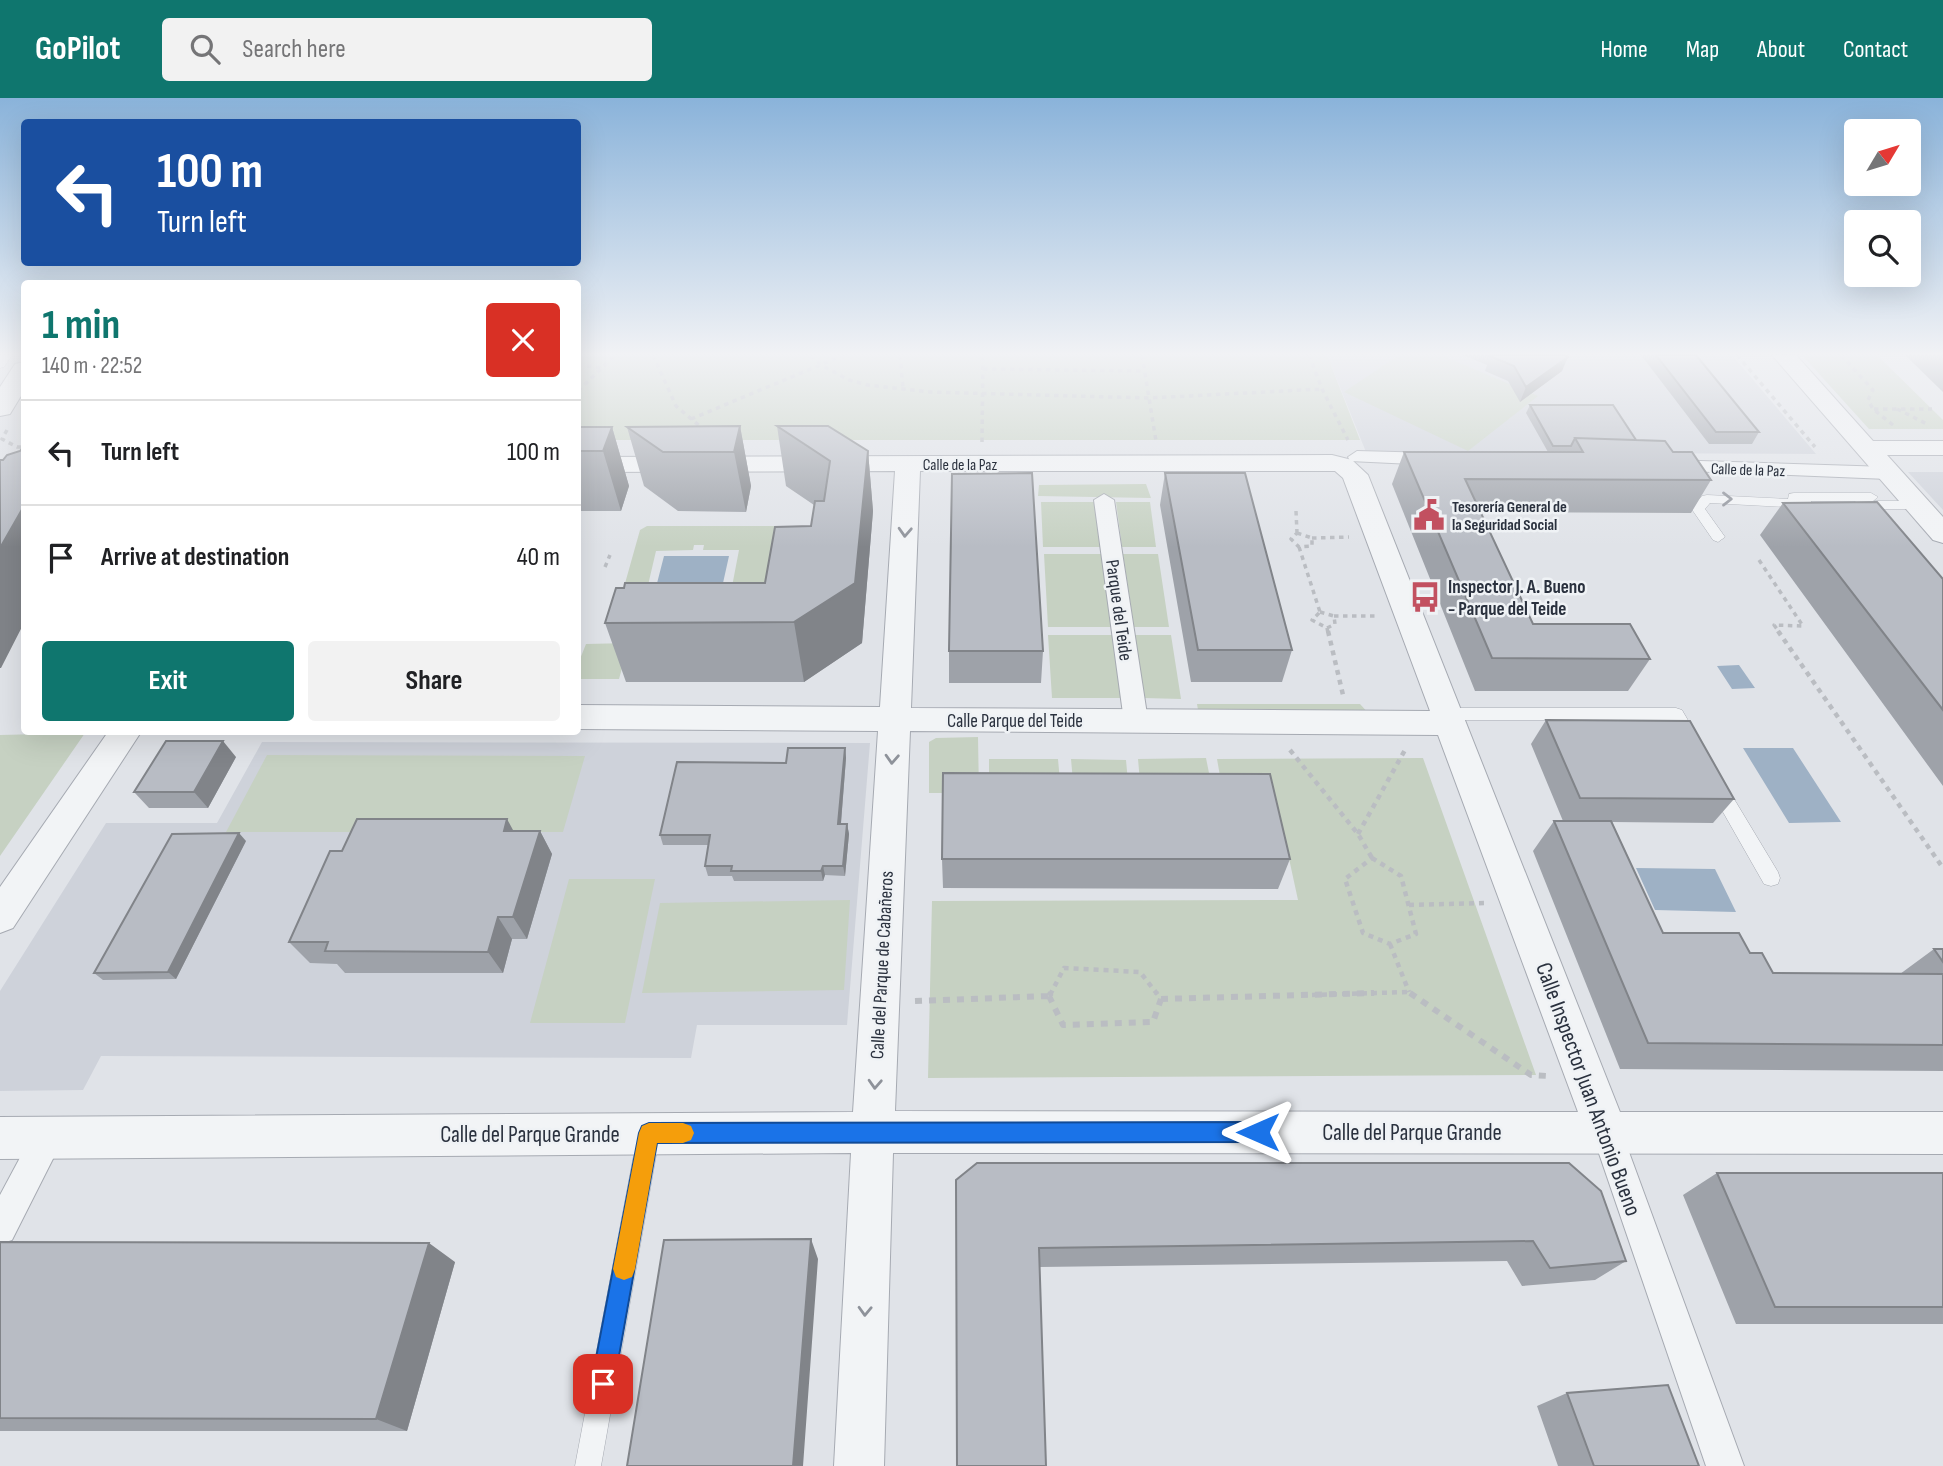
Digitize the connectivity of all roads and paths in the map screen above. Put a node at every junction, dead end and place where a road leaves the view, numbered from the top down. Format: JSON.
{"nodes":[{"id":1,"x":691,"y":419,"type":"edge"},
{"id":2,"x":983,"y":419,"type":"edge"},
{"id":3,"x":1152,"y":419,"type":"edge"},
{"id":4,"x":1334,"y":419,"type":"edge"},
{"id":5,"x":1841,"y":419,"type":"edge"},
{"id":6,"x":1886,"y":419,"type":"edge"},
{"id":7,"x":1910,"y":419,"type":"edge"},
{"id":8,"x":1894,"y":425,"type":"dead end"},
{"id":9,"x":702,"y":428,"type":"edge"},
{"id":10,"x":1937,"y":437,"type":"edge"},
{"id":11,"x":982,"y":446,"type":"dead end"},
{"id":12,"x":1157,"y":446,"type":"dead end"},
{"id":13,"x":1867,"y":448,"type":"junction"},
{"id":14,"x":1454,"y":460,"type":"edge"},
{"id":15,"x":1350,"y":461,"type":"junction"},
{"id":16,"x":581,"y":464,"type":"edge"},
{"id":17,"x":908,"y":464,"type":"junction"},
{"id":18,"x":1650,"y":466,"type":"edge"},
{"id":19,"x":1888,"y":473,"type":"junction"},
{"id":20,"x":1767,"y":497,"type":"dead end"},
{"id":21,"x":1104,"y":500,"type":"dead end"},
{"id":22,"x":1914,"y":501,"type":"junction"},
{"id":23,"x":1296,"y":510,"type":"dead end"},
{"id":24,"x":1297,"y":533,"type":"junction"},
{"id":25,"x":1943,"y":534,"type":"edge"},
{"id":26,"x":1718,"y":537,"type":"dead end"},
{"id":27,"x":1299,"y":547,"type":"junction"},
{"id":28,"x":610,"y":555,"type":"dead end"},
{"id":29,"x":1759,"y":560,"type":"dead end"},
{"id":30,"x":605,"y":567,"type":"dead end"},
{"id":31,"x":1320,"y":612,"type":"junction"},
{"id":32,"x":1410,"y":616,"type":"junction"},
{"id":33,"x":1334,"y":617,"type":"junction"},
{"id":34,"x":1327,"y":628,"type":"junction"},
{"id":35,"x":581,"y":717,"type":"edge"},
{"id":36,"x":1450,"y":718,"type":"junction"},
{"id":37,"x":894,"y":719,"type":"junction"},
{"id":38,"x":1136,"y":721,"type":"junction"},
{"id":39,"x":1267,"y":722,"type":"junction"},
{"id":40,"x":1350,"y":722,"type":"junction"},
{"id":41,"x":1402,"y":722,"type":"junction"},
{"id":42,"x":123,"y":735,"type":"edge"},
{"id":43,"x":1357,"y":834,"type":"junction"},
{"id":44,"x":1372,"y":858,"type":"junction"},
{"id":45,"x":1943,"y":869,"type":"edge"},
{"id":46,"x":1771,"y":878,"type":"dead end"},
{"id":47,"x":1519,"y":902,"type":"junction"},
{"id":48,"x":1409,"y":905,"type":"junction"},
{"id":49,"x":0,"y":916,"type":"edge"},
{"id":50,"x":1391,"y":944,"type":"junction"},
{"id":51,"x":1409,"y":992,"type":"junction"},
{"id":52,"x":1049,"y":996,"type":"junction"},
{"id":53,"x":1161,"y":999,"type":"junction"},
{"id":54,"x":879,"y":1003,"type":"junction"},
{"id":55,"x":1586,"y":1078,"type":"junction"},
{"id":56,"x":873,"y":1132,"type":"junction"},
{"id":57,"x":649,"y":1133,"type":"junction"},
{"id":58,"x":1607,"y":1133,"type":"junction"},
{"id":59,"x":1943,"y":1133,"type":"edge"},
{"id":60,"x":48,"y":1137,"type":"junction"},
{"id":61,"x":0,"y":1138,"type":"edge"},
{"id":62,"x":0,"y":1228,"type":"edge"},
{"id":63,"x":588,"y":1466,"type":"edge"},
{"id":64,"x":859,"y":1466,"type":"edge"},
{"id":65,"x":1725,"y":1466,"type":"edge"}],
"edges":[{"from":1,"to":9,"type":"path"},
{"from":2,"to":11,"type":"path"},
{"from":3,"to":12,"type":"path"},
{"from":4,"to":15,"type":"path"},
{"from":5,"to":13,"type":"street"},
{"from":6,"to":8,"type":"path"},
{"from":7,"to":10,"type":"path"},
{"from":10,"to":13,"type":"street"},
{"from":13,"to":19,"type":"street"},
{"from":14,"to":15,"type":"street","name":"Calle de la Paz"},
{"from":15,"to":17,"type":"street","name":"Calle de la Paz"},
{"from":15,"to":32,"type":"street","name":"Calle Inspector Juan Antonio Bueno"},
{"from":16,"to":17,"type":"street","name":"Calle de la Paz"},
{"from":17,"to":37,"type":"street","name":"Calle del Parque de Cabañeros","one_way":true},
{"from":18,"to":19,"type":"street","name":"Calle de la Paz"},
{"from":19,"to":22,"type":"street"},
{"from":20,"to":22,"type":"lane"},
{"from":21,"to":38,"type":"street","name":"Parque del Teide"},
{"from":22,"to":25,"type":"street"},
{"from":26,"to":22,"type":"lane","one_way":true},
{"from":23,"to":24,"type":"path"},
{"from":24,"to":27,"type":"path"},
{"from":24,"to":27,"type":"path"},
{"from":27,"to":31,"type":"path"},
{"from":28,"to":30,"type":"path"},
{"from":29,"to":45,"type":"path"},
{"from":31,"to":33,"type":"path"},
{"from":31,"to":34,"type":"path"},
{"from":32,"to":33,"type":"path"},
{"from":32,"to":36,"type":"street","name":"Calle Inspector Juan Antonio Bueno"},
{"from":33,"to":34,"type":"path"},
{"from":34,"to":40,"type":"path"},
{"from":35,"to":37,"type":"street","name":"Calle Parque del Teide"},
{"from":36,"to":41,"type":"street","name":"Calle Parque del Teide"},
{"from":36,"to":46,"type":"lane"},
{"from":36,"to":47,"type":"street","name":"Calle Inspector Juan Antonio Bueno"},
{"from":37,"to":38,"type":"street","name":"Calle Parque del Teide"},
{"from":37,"to":54,"type":"street","name":"Calle del Parque de Cabañeros","one_way":true},
{"from":38,"to":39,"type":"street","name":"Calle Parque del Teide"},
{"from":39,"to":40,"type":"street","name":"Calle Parque del Teide"},
{"from":39,"to":43,"type":"path"},
{"from":40,"to":41,"type":"street","name":"Calle Parque del Teide"},
{"from":41,"to":43,"type":"path"},
{"from":42,"to":49,"type":"street"},
{"from":43,"to":44,"type":"path"},
{"from":44,"to":48,"type":"path"},
{"from":44,"to":50,"type":"path"},
{"from":47,"to":48,"type":"path"},
{"from":47,"to":55,"type":"street","name":"Calle Inspector Juan Antonio Bueno"},
{"from":48,"to":50,"type":"path"},
{"from":50,"to":51,"type":"path"},
{"from":51,"to":53,"type":"path"},
{"from":51,"to":55,"type":"path"},
{"from":52,"to":53,"type":"path"},
{"from":52,"to":53,"type":"path"},
{"from":52,"to":54,"type":"path"},
{"from":54,"to":56,"type":"street","name":"Calle del Parque de Cabañeros","one_way":true},
{"from":55,"to":58,"type":"street","name":"Calle Inspector Juan Antonio Bueno"},
{"from":56,"to":57,"type":"street","name":"Calle del Parque Grande"},
{"from":56,"to":58,"type":"street","name":"Calle del Parque Grande"},
{"from":56,"to":64,"type":"street","name":"Calle del Parque de Cabañeros","one_way":true},
{"from":57,"to":60,"type":"street","name":"Calle del Parque Grande"},
{"from":57,"to":63,"type":"lane"},
{"from":58,"to":59,"type":"street","name":"Calle del Parque Grande"},
{"from":58,"to":65,"type":"street","name":"Calle Inspector Juan Antonio Bueno"},
{"from":60,"to":61,"type":"street","name":"Calle del Parque Grande"},
{"from":60,"to":62,"type":"street"}]}
